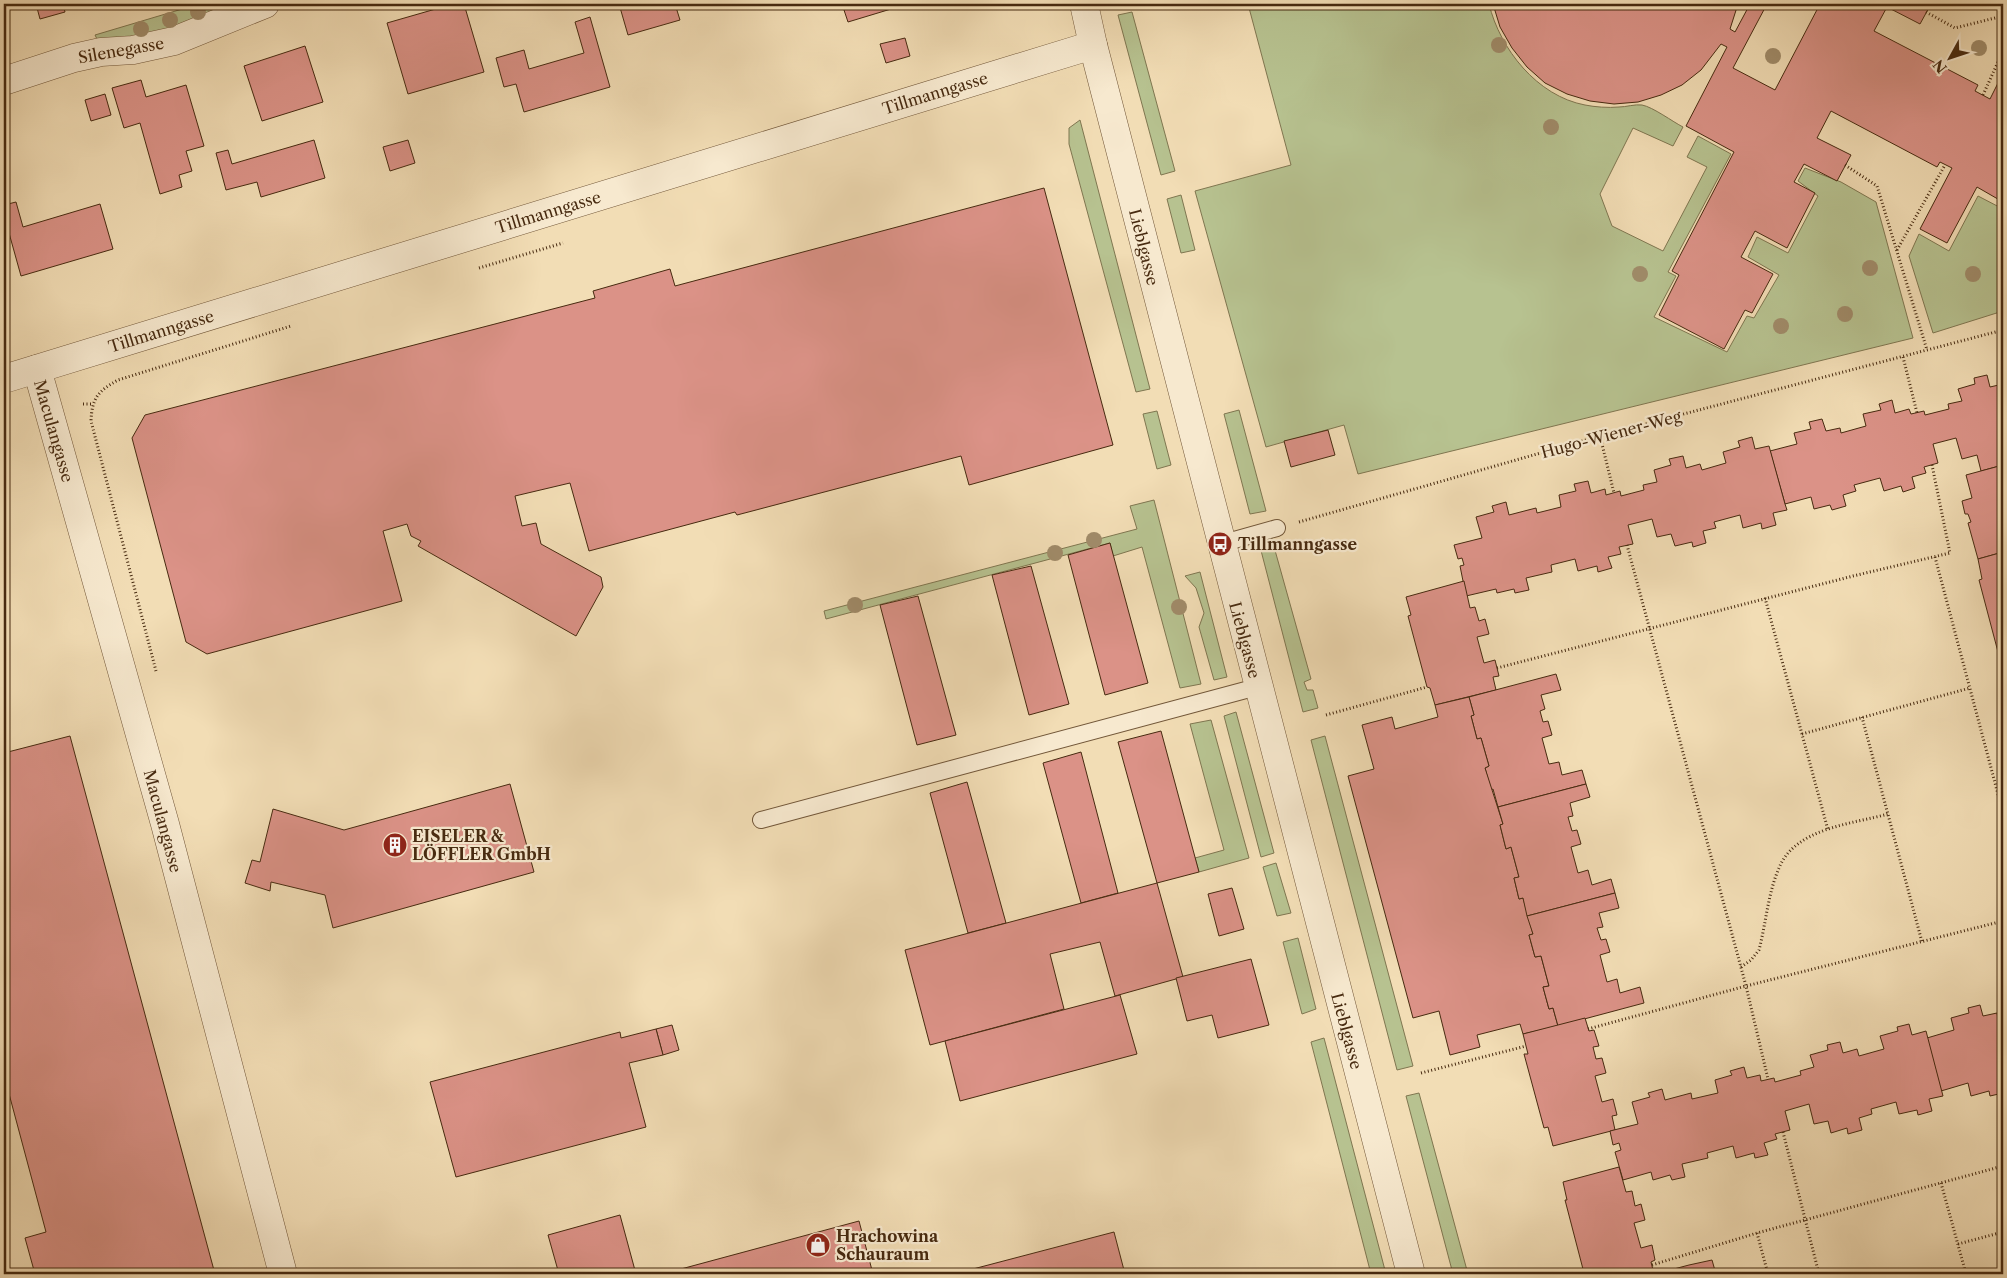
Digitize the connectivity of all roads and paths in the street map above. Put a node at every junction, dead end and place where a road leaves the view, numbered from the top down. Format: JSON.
{"nodes":[{"id":1,"x":265,"y":4,"type":"edge"},
{"id":2,"x":1084,"y":4,"type":"edge"},
{"id":3,"x":1926,"y":12,"type":"dead end"},
{"id":4,"x":2003,"y":16,"type":"edge"},
{"id":5,"x":1093,"y":45,"type":"junction"},
{"id":6,"x":2003,"y":51,"type":"edge"},
{"id":7,"x":4,"y":81,"type":"edge"},
{"id":8,"x":1983,"y":95,"type":"dead end"},
{"id":9,"x":1845,"y":165,"type":"dead end"},
{"id":10,"x":1946,"y":165,"type":"dead end"},
{"id":11,"x":563,"y":243,"type":"dead end"},
{"id":12,"x":1896,"y":251,"type":"junction"},
{"id":13,"x":478,"y":268,"type":"dead end"},
{"id":14,"x":299,"y":323,"type":"dead end"},
{"id":15,"x":2003,"y":330,"type":"edge"},
{"id":16,"x":1927,"y":350,"type":"junction"},
{"id":17,"x":1903,"y":357,"type":"junction"},
{"id":18,"x":37,"y":369,"type":"junction"},
{"id":19,"x":4,"y":379,"type":"edge"},
{"id":20,"x":83,"y":404,"type":"dead end"},
{"id":21,"x":92,"y":404,"type":"junction"},
{"id":22,"x":1917,"y":413,"type":"dead end"},
{"id":23,"x":1600,"y":436,"type":"junction"},
{"id":24,"x":1932,"y":465,"type":"dead end"},
{"id":25,"x":1614,"y":493,"type":"dead end"},
{"id":26,"x":1277,"y":528,"type":"joint"},
{"id":27,"x":1220,"y":544,"type":"junction"},
{"id":28,"x":1627,"y":545,"type":"dead end"},
{"id":29,"x":1935,"y":557,"type":"junction"},
{"id":30,"x":1764,"y":598,"type":"junction"},
{"id":31,"x":1650,"y":628,"type":"junction"},
{"id":32,"x":1497,"y":668,"type":"dead end"},
{"id":33,"x":159,"y":679,"type":"dead end"},
{"id":34,"x":1257,"y":687,"type":"junction"},
{"id":35,"x":1427,"y":687,"type":"dead end"},
{"id":36,"x":1970,"y":688,"type":"junction"},
{"id":37,"x":1326,"y":715,"type":"dead end"},
{"id":38,"x":1862,"y":717,"type":"junction"},
{"id":39,"x":1802,"y":734,"type":"junction"},
{"id":40,"x":2003,"y":812,"type":"edge"},
{"id":41,"x":1888,"y":814,"type":"junction"},
{"id":42,"x":761,"y":820,"type":"dead end"},
{"id":43,"x":1828,"y":830,"type":"junction"},
{"id":44,"x":2003,"y":921,"type":"edge"},
{"id":45,"x":1922,"y":942,"type":"junction"},
{"id":46,"x":1741,"y":968,"type":"junction"},
{"id":47,"x":1746,"y":986,"type":"junction"},
{"id":48,"x":1588,"y":1030,"type":"dead end"},
{"id":49,"x":1526,"y":1046,"type":"dead end"},
{"id":50,"x":1421,"y":1073,"type":"dead end"},
{"id":51,"x":1768,"y":1079,"type":"dead end"},
{"id":52,"x":1783,"y":1132,"type":"dead end"},
{"id":53,"x":2003,"y":1166,"type":"edge"},
{"id":54,"x":1941,"y":1183,"type":"junction"},
{"id":55,"x":1804,"y":1220,"type":"junction"},
{"id":56,"x":2003,"y":1232,"type":"edge"},
{"id":57,"x":1757,"y":1233,"type":"junction"},
{"id":58,"x":1958,"y":1244,"type":"junction"},
{"id":59,"x":1652,"y":1265,"type":"dead end"},
{"id":60,"x":283,"y":1274,"type":"edge"},
{"id":61,"x":1411,"y":1274,"type":"edge"},
{"id":62,"x":1768,"y":1274,"type":"edge"},
{"id":63,"x":1819,"y":1274,"type":"edge"},
{"id":64,"x":1966,"y":1274,"type":"edge"}],
"edges":[{"from":1,"to":7,"type":"street","name":"Silenegasse"},
{"from":2,"to":5,"type":"street","name":"Lieblgasse"},
{"from":3,"to":4,"type":"path"},
{"from":5,"to":18,"type":"street","name":"Tillmanngasse"},
{"from":5,"to":27,"type":"street","name":"Lieblgasse"},
{"from":6,"to":8,"type":"path"},
{"from":9,"to":12,"type":"path"},
{"from":10,"to":12,"type":"path"},
{"from":11,"to":13,"type":"path"},
{"from":12,"to":16,"type":"path"},
{"from":14,"to":21,"type":"path"},
{"from":15,"to":16,"type":"path","name":"Hugo-Wiener-Weg"},
{"from":16,"to":17,"type":"path","name":"Hugo-Wiener-Weg"},
{"from":17,"to":22,"type":"path"},
{"from":17,"to":23,"type":"path","name":"Hugo-Wiener-Weg"},
{"from":18,"to":19,"type":"street","name":"Tillmanngasse"},
{"from":18,"to":60,"type":"street","name":"Maculangasse"},
{"from":20,"to":21,"type":"path"},
{"from":21,"to":33,"type":"path"},
{"from":23,"to":25,"type":"path"},
{"from":23,"to":26,"type":"path","name":"Hugo-Wiener-Weg"},
{"from":24,"to":29,"type":"path"},
{"from":26,"to":27,"type":"lane"},
{"from":27,"to":34,"type":"street","name":"Lieblgasse"},
{"from":28,"to":31,"type":"path"},
{"from":29,"to":30,"type":"path"},
{"from":29,"to":36,"type":"path"},
{"from":30,"to":31,"type":"path"},
{"from":30,"to":39,"type":"path"},
{"from":31,"to":32,"type":"path"},
{"from":31,"to":46,"type":"path"},
{"from":34,"to":42,"type":"lane"},
{"from":34,"to":61,"type":"street","name":"Lieblgasse"},
{"from":35,"to":37,"type":"path"},
{"from":36,"to":38,"type":"path"},
{"from":36,"to":40,"type":"path"},
{"from":38,"to":39,"type":"path"},
{"from":38,"to":41,"type":"path"},
{"from":39,"to":43,"type":"path"},
{"from":41,"to":43,"type":"path"},
{"from":41,"to":45,"type":"path"},
{"from":43,"to":46,"type":"path"},
{"from":44,"to":45,"type":"path"},
{"from":45,"to":47,"type":"path"},
{"from":46,"to":47,"type":"path"},
{"from":47,"to":48,"type":"path"},
{"from":47,"to":51,"type":"path"},
{"from":49,"to":50,"type":"path"},
{"from":52,"to":55,"type":"path"},
{"from":53,"to":54,"type":"path"},
{"from":54,"to":55,"type":"path"},
{"from":54,"to":58,"type":"path"},
{"from":55,"to":57,"type":"path"},
{"from":55,"to":63,"type":"path"},
{"from":56,"to":58,"type":"path"},
{"from":57,"to":59,"type":"path"},
{"from":57,"to":62,"type":"path"},
{"from":58,"to":64,"type":"path"}]}
